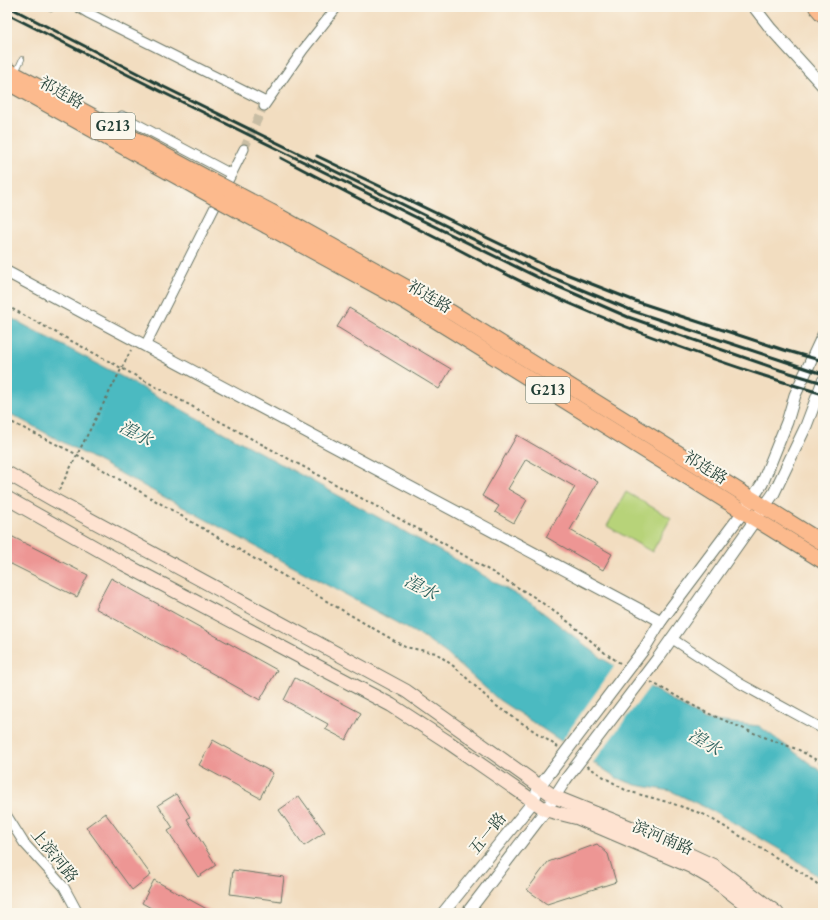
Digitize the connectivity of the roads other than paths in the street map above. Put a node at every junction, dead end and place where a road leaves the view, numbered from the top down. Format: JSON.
{"nodes":[{"id":1,"x":78,"y":7,"type":"edge"},
{"id":2,"x":337,"y":7,"type":"edge"},
{"id":3,"x":754,"y":7,"type":"edge"},
{"id":4,"x":817,"y":7,"type":"edge"},
{"id":5,"x":823,"y":14,"type":"edge"},
{"id":6,"x":22,"y":59,"type":"dead end"},
{"id":7,"x":9,"y":78,"type":"edge"},
{"id":8,"x":823,"y":86,"type":"edge"},
{"id":9,"x":116,"y":128,"type":"junction"},
{"id":10,"x":244,"y":149,"type":"tunnel mouth"},
{"id":11,"x":232,"y":174,"type":"junction"},
{"id":12,"x":215,"y":190,"type":"junction"},
{"id":13,"x":7,"y":272,"type":"edge"},
{"id":14,"x":823,"y":335,"type":"edge"},
{"id":15,"x":140,"y":344,"type":"junction"},
{"id":16,"x":823,"y":380,"type":"edge"},
{"id":17,"x":8,"y":475,"type":"edge"},
{"id":18,"x":7,"y":498,"type":"edge"},
{"id":19,"x":754,"y":509,"type":"junction"},
{"id":20,"x":823,"y":543,"type":"edge"},
{"id":21,"x":823,"y":561,"type":"edge"},
{"id":22,"x":662,"y":621,"type":"junction"},
{"id":23,"x":671,"y":638,"type":"junction"},
{"id":24,"x":823,"y":729,"type":"edge"},
{"id":25,"x":539,"y":787,"type":"junction"},
{"id":26,"x":555,"y":797,"type":"junction"},
{"id":27,"x":533,"y":802,"type":"junction"},
{"id":28,"x":546,"y":810,"type":"junction"},
{"id":29,"x":7,"y":816,"type":"edge"},
{"id":30,"x":78,"y":913,"type":"edge"},
{"id":31,"x":443,"y":913,"type":"edge"},
{"id":32,"x":467,"y":913,"type":"edge"},
{"id":33,"x":757,"y":913,"type":"edge"},
{"id":34,"x":777,"y":913,"type":"edge"}],
"edges":[{"from":1,"to":2,"type":"street"},
{"from":3,"to":8,"type":"street"},
{"from":4,"to":5,"type":"highway"},
{"from":6,"to":7,"type":"lane"},
{"from":7,"to":9,"type":"highway","name":"祁连路","number":"G213"},
{"from":7,"to":12,"type":"highway","name":"祁连路","number":"G213"},
{"from":9,"to":11,"type":"street"},
{"from":9,"to":12,"type":"highway","name":"祁连路","number":"G213"},
{"from":10,"to":11,"type":"street"},
{"from":11,"to":15,"type":"street"},
{"from":12,"to":19,"type":"highway","name":"祁连路","number":"G213","bridge":true},
{"from":13,"to":15,"type":"street"},
{"from":14,"to":19,"type":"street"},
{"from":15,"to":22,"type":"street"},
{"from":16,"to":19,"type":"street"},
{"from":17,"to":25,"type":"main road"},
{"from":18,"to":27,"type":"main road","name":"滨河南路"},
{"from":19,"to":20,"type":"highway","name":"祁连路","number":"G213"},
{"from":19,"to":21,"type":"highway","name":"祁连路","number":"G213"},
{"from":19,"to":22,"type":"street","name":"五一路"},
{"from":19,"to":23,"type":"street","name":"五一路"},
{"from":22,"to":25,"type":"street","name":"五一路","bridge":true},
{"from":23,"to":24,"type":"street"},
{"from":23,"to":26,"type":"street","name":"五一路","bridge":true},
{"from":25,"to":26,"type":"main road"},
{"from":25,"to":27,"type":"street","name":"五一路"},
{"from":26,"to":28,"type":"street","name":"五一路"},
{"from":26,"to":34,"type":"main road"},
{"from":27,"to":28,"type":"main road","name":"滨河南路"},
{"from":27,"to":31,"type":"street","name":"五一路"},
{"from":28,"to":32,"type":"street","name":"五一路"},
{"from":28,"to":33,"type":"main road","name":"滨河南路"},
{"from":29,"to":30,"type":"street","name":"上滨河路"}]}
